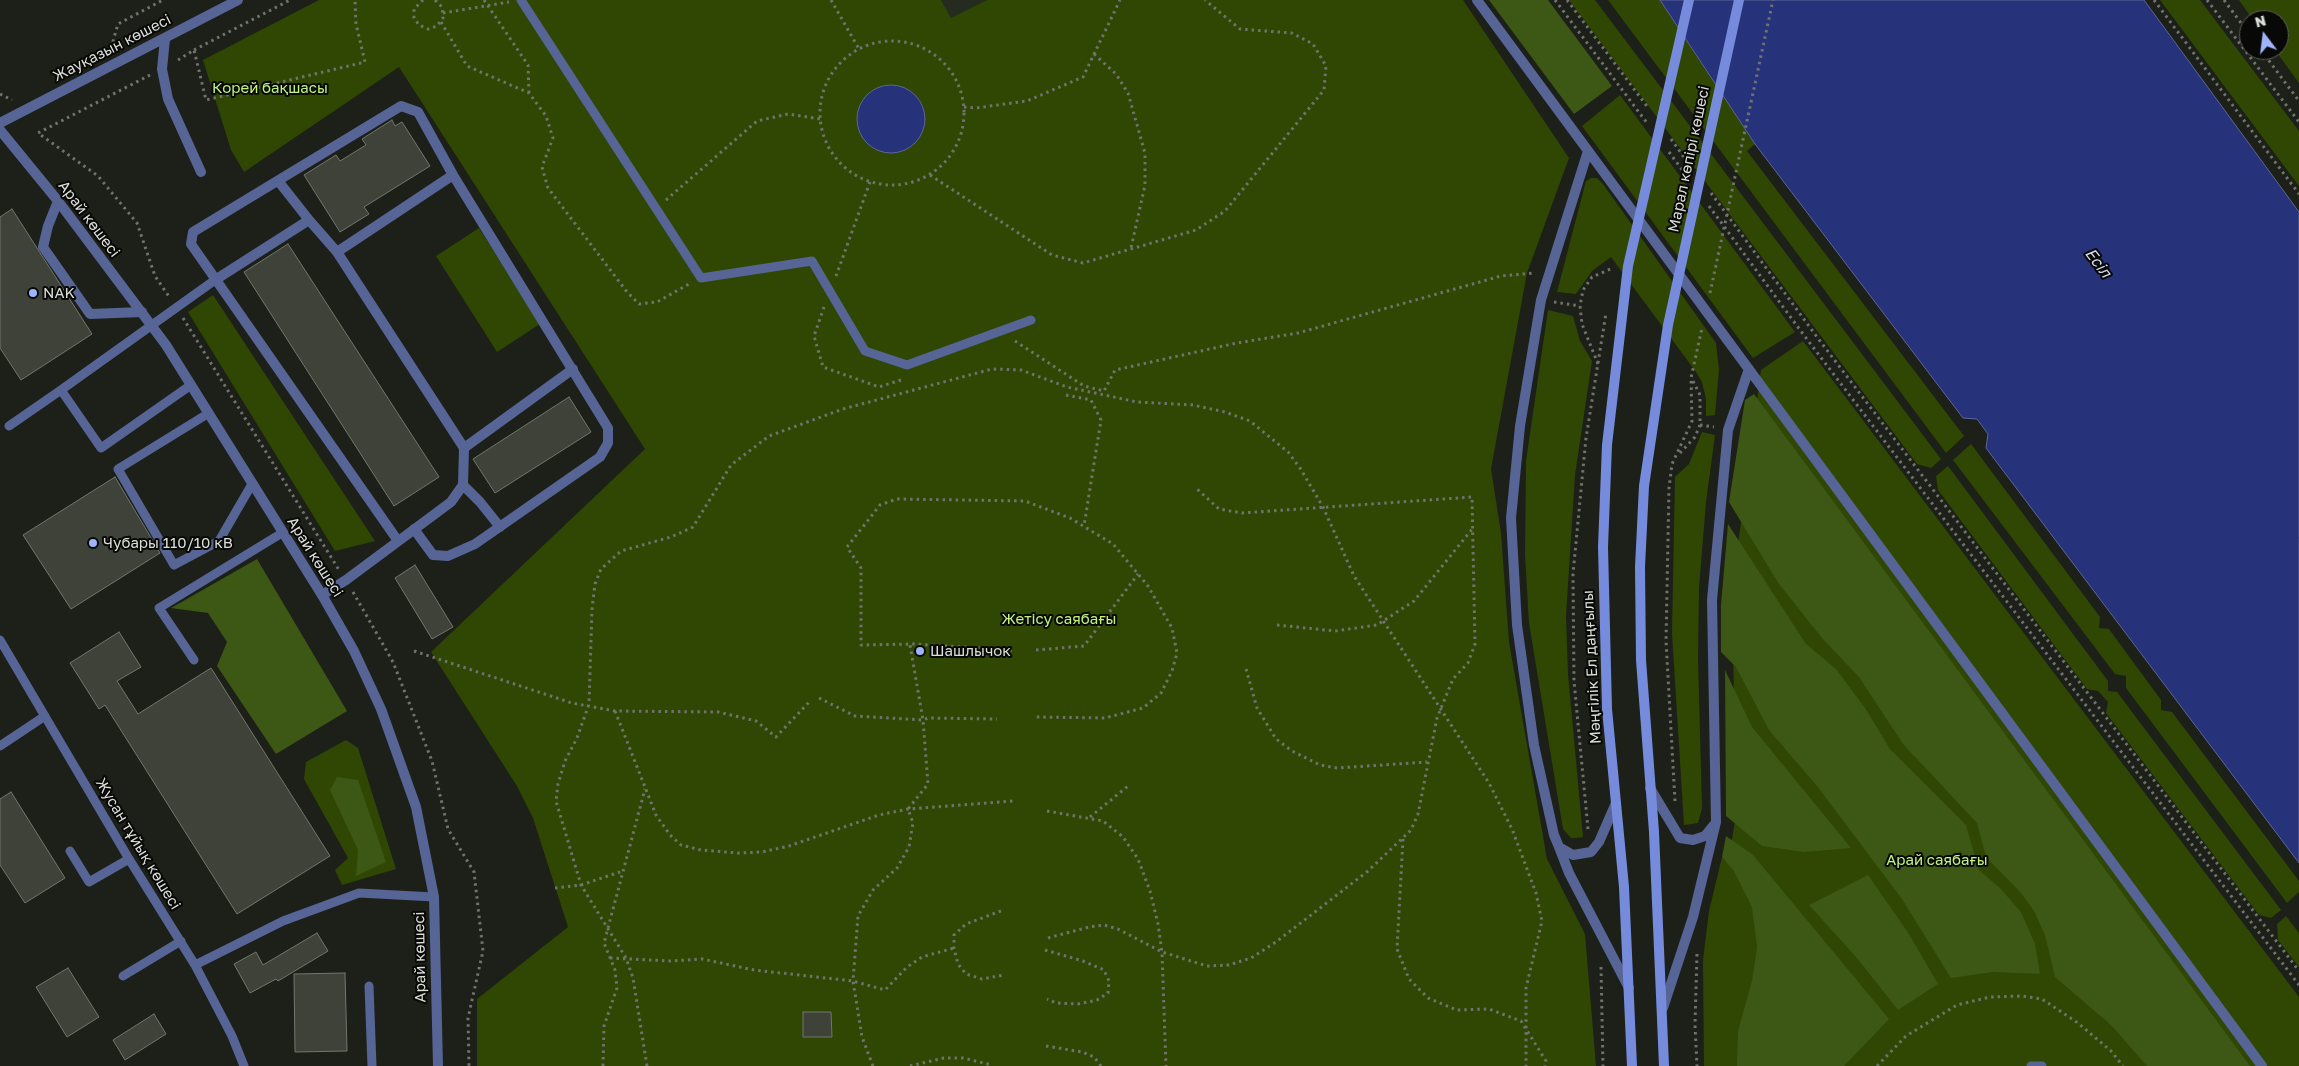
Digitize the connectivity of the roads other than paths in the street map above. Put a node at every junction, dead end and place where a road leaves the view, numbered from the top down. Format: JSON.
{"nodes":[{"id":1,"x":238,"y":0,"type":"edge"},
{"id":2,"x":520,"y":0,"type":"edge"},
{"id":3,"x":1477,"y":0,"type":"edge"},
{"id":4,"x":1689,"y":0,"type":"edge"},
{"id":5,"x":1739,"y":0,"type":"edge"},
{"id":6,"x":165,"y":39,"type":"junction"},
{"id":7,"x":0,"y":123,"type":"edge"},
{"id":8,"x":0,"y":130,"type":"edge"},
{"id":9,"x":1588,"y":151,"type":"junction"},
{"id":10,"x":201,"y":172,"type":"dead end"},
{"id":11,"x":453,"y":174,"type":"junction"},
{"id":12,"x":279,"y":182,"type":"junction"},
{"id":13,"x":58,"y":201,"type":"junction"},
{"id":14,"x":309,"y":220,"type":"junction"},
{"id":15,"x":337,"y":252,"type":"junction"},
{"id":16,"x":216,"y":280,"type":"junction"},
{"id":17,"x":142,"y":312,"type":"junction"},
{"id":18,"x":1031,"y":320,"type":"dead end"},
{"id":19,"x":151,"y":324,"type":"junction"},
{"id":20,"x":573,"y":369,"type":"junction"},
{"id":21,"x":1749,"y":369,"type":"junction"},
{"id":22,"x":191,"y":385,"type":"junction"},
{"id":23,"x":61,"y":390,"type":"junction"},
{"id":24,"x":209,"y":413,"type":"junction"},
{"id":25,"x":9,"y":426,"type":"dead end"},
{"id":26,"x":464,"y":448,"type":"junction"},
{"id":27,"x":252,"y":484,"type":"junction"},
{"id":28,"x":463,"y":486,"type":"junction"},
{"id":29,"x":500,"y":527,"type":"junction"},
{"id":30,"x":414,"y":529,"type":"junction"},
{"id":31,"x":282,"y":533,"type":"junction"},
{"id":32,"x":398,"y":540,"type":"junction"},
{"id":33,"x":322,"y":595,"type":"junction"},
{"id":34,"x":0,"y":640,"type":"edge"},
{"id":35,"x":194,"y":660,"type":"dead end"},
{"id":36,"x":45,"y":716,"type":"junction"},
{"id":37,"x":0,"y":746,"type":"edge"},
{"id":38,"x":1650,"y":787,"type":"junction"},
{"id":39,"x":1616,"y":804,"type":"junction"},
{"id":40,"x":1716,"y":822,"type":"junction"},
{"id":41,"x":1559,"y":847,"type":"junction"},
{"id":42,"x":70,"y":851,"type":"dead end"},
{"id":43,"x":129,"y":859,"type":"junction"},
{"id":44,"x":434,"y":897,"type":"junction"},
{"id":45,"x":181,"y":941,"type":"junction"},
{"id":46,"x":196,"y":965,"type":"junction"},
{"id":47,"x":122,"y":976,"type":"dead end"},
{"id":48,"x":369,"y":986,"type":"dead end"},
{"id":49,"x":1630,"y":990,"type":"junction"},
{"id":50,"x":1663,"y":1008,"type":"junction"},
{"id":51,"x":244,"y":1066,"type":"edge"},
{"id":52,"x":372,"y":1066,"type":"edge"},
{"id":53,"x":438,"y":1066,"type":"edge"},
{"id":54,"x":1631,"y":1066,"type":"edge"},
{"id":55,"x":1666,"y":1066,"type":"edge"},
{"id":56,"x":2031,"y":1066,"type":"edge"},
{"id":57,"x":2042,"y":1066,"type":"edge"},
{"id":58,"x":2262,"y":1066,"type":"edge"}],
"edges":[{"from":1,"to":6,"type":"street","name":"Жауқазын көшесі"},
{"from":2,"to":18,"type":"lane"},
{"from":3,"to":9,"type":"street"},
{"from":4,"to":39,"type":"main road","name":"Мәңгілік Ел даңғылы"},
{"from":5,"to":38,"type":"main road","name":"Марал көпірі көшесі"},
{"from":6,"to":7,"type":"street","name":"Жауқазын көшесі"},
{"from":6,"to":10,"type":"street"},
{"from":8,"to":13,"type":"street","name":"Арай көшесі"},
{"from":9,"to":21,"type":"street"},
{"from":9,"to":41,"type":"street"},
{"from":11,"to":12,"type":"street"},
{"from":11,"to":15,"type":"street"},
{"from":11,"to":20,"type":"street"},
{"from":12,"to":14,"type":"street"},
{"from":12,"to":16,"type":"street"},
{"from":13,"to":17,"type":"street","name":"Арай көшесі"},
{"from":13,"to":17,"type":"street"},
{"from":14,"to":15,"type":"street"},
{"from":14,"to":16,"type":"street"},
{"from":15,"to":26,"type":"street"},
{"from":16,"to":19,"type":"lane"},
{"from":16,"to":32,"type":"street"},
{"from":17,"to":19,"type":"street","name":"Арай көшесі"},
{"from":19,"to":22,"type":"street","name":"Арай көшесі"},
{"from":19,"to":23,"type":"lane"},
{"from":20,"to":26,"type":"street"},
{"from":20,"to":29,"type":"street"},
{"from":21,"to":40,"type":"street"},
{"from":21,"to":58,"type":"street"},
{"from":22,"to":23,"type":"lane"},
{"from":22,"to":24,"type":"street","name":"Арай көшесі"},
{"from":23,"to":25,"type":"lane"},
{"from":24,"to":27,"type":"street","name":"Арай көшесі"},
{"from":24,"to":27,"type":"lane"},
{"from":26,"to":28,"type":"street"},
{"from":27,"to":31,"type":"street","name":"Арай көшесі"},
{"from":28,"to":29,"type":"street"},
{"from":28,"to":30,"type":"street"},
{"from":29,"to":30,"type":"street"},
{"from":30,"to":32,"type":"street"},
{"from":31,"to":33,"type":"street","name":"Арай көшесі"},
{"from":31,"to":35,"type":"lane"},
{"from":32,"to":33,"type":"street"},
{"from":33,"to":44,"type":"street","name":"Арай көшесі"},
{"from":34,"to":36,"type":"lane","name":"Жусан тұйық көшесі"},
{"from":36,"to":37,"type":"lane"},
{"from":36,"to":43,"type":"lane","name":"Жусан тұйық көшесі"},
{"from":38,"to":40,"type":"street"},
{"from":38,"to":50,"type":"main road"},
{"from":39,"to":41,"type":"street"},
{"from":39,"to":49,"type":"main road","name":"Мәңгілік Ел даңғылы"},
{"from":40,"to":50,"type":"street"},
{"from":41,"to":49,"type":"street"},
{"from":42,"to":43,"type":"lane"},
{"from":43,"to":45,"type":"lane","name":"Жусан тұйық көшесі"},
{"from":44,"to":46,"type":"lane"},
{"from":44,"to":53,"type":"street","name":"Арай көшесі"},
{"from":45,"to":46,"type":"lane","name":"Жусан тұйық көшесі"},
{"from":45,"to":47,"type":"lane"},
{"from":46,"to":51,"type":"lane","name":"Жусан тұйық көшесі"},
{"from":48,"to":52,"type":"lane"},
{"from":49,"to":54,"type":"main road","name":"Мәңгілік Ел даңғылы"},
{"from":50,"to":55,"type":"main road"},
{"from":56,"to":57,"type":"lane"}]}
